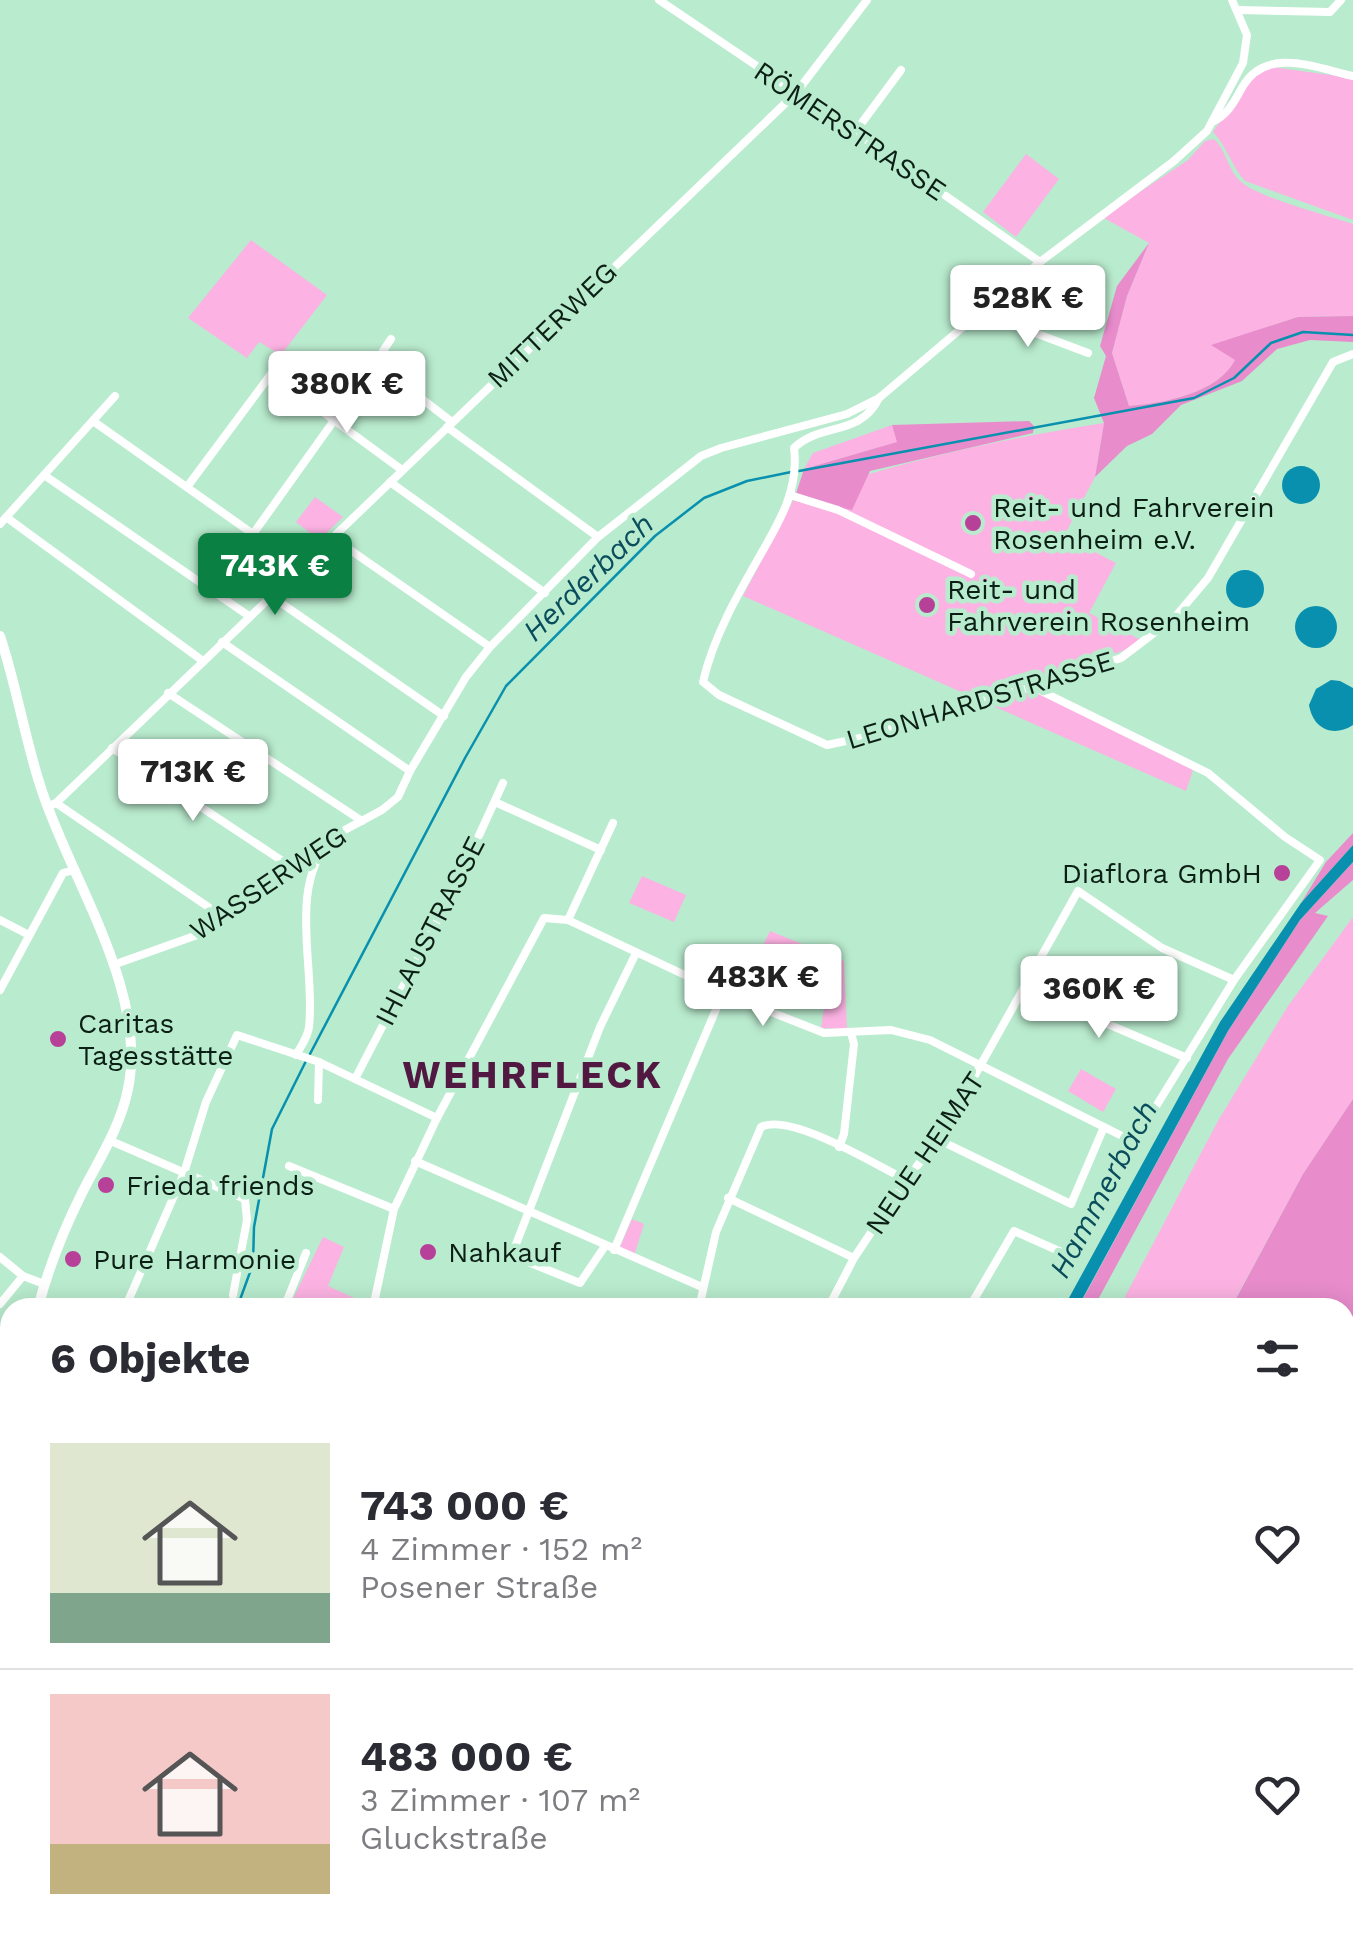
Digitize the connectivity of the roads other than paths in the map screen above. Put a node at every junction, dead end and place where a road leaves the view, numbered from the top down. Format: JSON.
{"nodes":[{"id":1,"x":658,"y":0,"type":"edge"},
{"id":2,"x":867,"y":0,"type":"edge"},
{"id":3,"x":1232,"y":0,"type":"edge"},
{"id":4,"x":1341,"y":0,"type":"edge"},
{"id":5,"x":1237,"y":10,"type":"junction"},
{"id":6,"x":901,"y":70,"type":"dead end"},
{"id":7,"x":1353,"y":76,"type":"edge"},
{"id":8,"x":796,"y":93,"type":"junction"},
{"id":9,"x":1212,"y":123,"type":"junction"},
{"id":10,"x":855,"y":132,"type":"junction"},
{"id":11,"x":1040,"y":262,"type":"junction"},
{"id":12,"x":980,"y":312,"type":"junction"},
{"id":13,"x":392,"y":339,"type":"dead end"},
{"id":14,"x":1088,"y":353,"type":"dead end"},
{"id":15,"x":1353,"y":354,"type":"edge"},
{"id":16,"x":375,"y":363,"type":"junction"},
{"id":17,"x":115,"y":396,"type":"dead end"},
{"id":18,"x":879,"y":398,"type":"junction"},
{"id":19,"x":334,"y":420,"type":"junction"},
{"id":20,"x":94,"y":421,"type":"junction"},
{"id":21,"x":450,"y":425,"type":"junction"},
{"id":22,"x":402,"y":470,"type":"junction"},
{"id":23,"x":44,"y":475,"type":"junction"},
{"id":24,"x":390,"y":482,"type":"junction"},
{"id":25,"x":187,"y":488,"type":"junction"},
{"id":26,"x":790,"y":495,"type":"junction"},
{"id":27,"x":3,"y":521,"type":"edge"},
{"id":28,"x":598,"y":536,"type":"junction"},
{"id":29,"x":333,"y":538,"type":"junction"},
{"id":30,"x":972,"y":574,"type":"dead end"},
{"id":31,"x":545,"y":593,"type":"junction"},
{"id":32,"x":271,"y":596,"type":"junction"},
{"id":33,"x":249,"y":616,"type":"junction"},
{"id":34,"x":0,"y":636,"type":"edge"},
{"id":35,"x":222,"y":642,"type":"junction"},
{"id":36,"x":490,"y":647,"type":"junction"},
{"id":37,"x":203,"y":661,"type":"junction"},
{"id":38,"x":1033,"y":686,"type":"junction"},
{"id":39,"x":168,"y":693,"type":"junction"},
{"id":40,"x":444,"y":716,"type":"junction"},
{"id":41,"x":112,"y":748,"type":"junction"},
{"id":42,"x":410,"y":770,"type":"junction"},
{"id":43,"x":503,"y":783,"type":"dead end"},
{"id":44,"x":494,"y":802,"type":"junction"},
{"id":45,"x":52,"y":804,"type":"junction"},
{"id":46,"x":362,"y":820,"type":"junction"},
{"id":47,"x":613,"y":823,"type":"dead end"},
{"id":48,"x":338,"y":833,"type":"junction"},
{"id":49,"x":601,"y":850,"type":"junction"},
{"id":50,"x":287,"y":864,"type":"junction"},
{"id":51,"x":74,"y":870,"type":"junction"},
{"id":52,"x":223,"y":917,"type":"junction"},
{"id":53,"x":0,"y":920,"type":"edge"},
{"id":54,"x":568,"y":920,"type":"junction"},
{"id":55,"x":30,"y":935,"type":"junction"},
{"id":56,"x":636,"y":953,"type":"junction"},
{"id":57,"x":112,"y":965,"type":"junction"},
{"id":58,"x":1033,"y":975,"type":"junction"},
{"id":59,"x":1234,"y":980,"type":"junction"},
{"id":60,"x":0,"y":990,"type":"edge"},
{"id":61,"x":724,"y":993,"type":"junction"},
{"id":62,"x":852,"y":1033,"type":"junction"},
{"id":63,"x":297,"y":1055,"type":"junction"},
{"id":64,"x":1186,"y":1058,"type":"junction"},
{"id":65,"x":318,"y":1062,"type":"junction"},
{"id":66,"x":983,"y":1066,"type":"junction"},
{"id":67,"x":356,"y":1079,"type":"junction"},
{"id":68,"x":318,"y":1100,"type":"dead end"},
{"id":69,"x":437,"y":1118,"type":"junction"},
{"id":70,"x":1104,"y":1127,"type":"junction"},
{"id":71,"x":939,"y":1140,"type":"junction"},
{"id":72,"x":111,"y":1141,"type":"junction"},
{"id":73,"x":840,"y":1147,"type":"junction"},
{"id":74,"x":415,"y":1161,"type":"junction"},
{"id":75,"x":289,"y":1166,"type":"dead end"},
{"id":76,"x":184,"y":1173,"type":"junction"},
{"id":77,"x":906,"y":1180,"type":"junction"},
{"id":78,"x":728,"y":1198,"type":"junction"},
{"id":79,"x":394,"y":1210,"type":"junction"},
{"id":80,"x":529,"y":1212,"type":"junction"},
{"id":81,"x":609,"y":1248,"type":"junction"},
{"id":82,"x":306,"y":1254,"type":"dead end"},
{"id":83,"x":1068,"y":1255,"type":"dead end"},
{"id":84,"x":0,"y":1257,"type":"edge"},
{"id":85,"x":854,"y":1258,"type":"junction"},
{"id":86,"x":23,"y":1276,"type":"junction"},
{"id":87,"x":44,"y":1284,"type":"junction"},
{"id":88,"x":702,"y":1287,"type":"junction"},
{"id":89,"x":233,"y":1295,"type":"dead end"},
{"id":90,"x":5,"y":1298,"type":"edge"},
{"id":91,"x":40,"y":1298,"type":"edge"},
{"id":92,"x":130,"y":1298,"type":"edge"},
{"id":93,"x":288,"y":1298,"type":"edge"},
{"id":94,"x":376,"y":1298,"type":"edge"},
{"id":95,"x":700,"y":1298,"type":"edge"},
{"id":96,"x":833,"y":1298,"type":"edge"},
{"id":97,"x":976,"y":1298,"type":"edge"}],
"edges":[{"from":1,"to":8,"type":"street","name":"RÖMERSTRASSE"},
{"from":2,"to":8,"type":"street","name":"MITTERWEG"},
{"from":3,"to":5,"type":"street"},
{"from":4,"to":5,"type":"street"},
{"from":5,"to":9,"type":"street"},
{"from":6,"to":10,"type":"street"},
{"from":7,"to":9,"type":"street"},
{"from":8,"to":10,"type":"street","name":"RÖMERSTRASSE"},
{"from":8,"to":21,"type":"street","name":"MITTERWEG"},
{"from":9,"to":11,"type":"street"},
{"from":10,"to":11,"type":"street","name":"RÖMERSTRASSE"},
{"from":11,"to":12,"type":"street"},
{"from":12,"to":14,"type":"street"},
{"from":12,"to":18,"type":"street"},
{"from":13,"to":16,"type":"street"},
{"from":15,"to":38,"type":"street","name":"LEONHARDSTRASSE"},
{"from":16,"to":19,"type":"street"},
{"from":16,"to":21,"type":"street"},
{"from":17,"to":20,"type":"street"},
{"from":18,"to":26,"type":"street"},
{"from":18,"to":28,"type":"street","name":"WASSERWEG"},
{"from":19,"to":22,"type":"street"},
{"from":19,"to":25,"type":"street"},
{"from":19,"to":25,"type":"street"},
{"from":20,"to":23,"type":"street"},
{"from":20,"to":25,"type":"street"},
{"from":21,"to":22,"type":"street","name":"MITTERWEG"},
{"from":21,"to":28,"type":"street"},
{"from":22,"to":24,"type":"street","name":"MITTERWEG"},
{"from":23,"to":27,"type":"street"},
{"from":23,"to":33,"type":"street"},
{"from":24,"to":29,"type":"street","name":"MITTERWEG"},
{"from":24,"to":31,"type":"street"},
{"from":26,"to":30,"type":"street"},
{"from":26,"to":38,"type":"street","name":"LEONHARDSTRASSE"},
{"from":27,"to":37,"type":"street"},
{"from":28,"to":31,"type":"street","name":"WASSERWEG"},
{"from":29,"to":32,"type":"street","name":"MITTERWEG"},
{"from":29,"to":36,"type":"street"},
{"from":31,"to":36,"type":"street","name":"WASSERWEG"},
{"from":32,"to":33,"type":"street","name":"MITTERWEG"},
{"from":32,"to":40,"type":"street"},
{"from":33,"to":35,"type":"street","name":"MITTERWEG"},
{"from":34,"to":45,"type":"street"},
{"from":35,"to":37,"type":"street","name":"MITTERWEG"},
{"from":35,"to":42,"type":"street"},
{"from":36,"to":40,"type":"street","name":"WASSERWEG"},
{"from":37,"to":39,"type":"street","name":"MITTERWEG"},
{"from":38,"to":59,"type":"street"},
{"from":39,"to":41,"type":"street","name":"MITTERWEG"},
{"from":39,"to":46,"type":"street"},
{"from":40,"to":42,"type":"street","name":"WASSERWEG"},
{"from":41,"to":45,"type":"street","name":"MITTERWEG"},
{"from":41,"to":50,"type":"street"},
{"from":42,"to":46,"type":"street","name":"WASSERWEG"},
{"from":43,"to":44,"type":"street","name":"IHLAUSTRASSE"},
{"from":44,"to":49,"type":"street"},
{"from":44,"to":67,"type":"street","name":"IHLAUSTRASSE"},
{"from":45,"to":51,"type":"street"},
{"from":45,"to":52,"type":"street"},
{"from":46,"to":48,"type":"street","name":"WASSERWEG"},
{"from":47,"to":49,"type":"street"},
{"from":48,"to":50,"type":"street","name":"WASSERWEG"},
{"from":48,"to":63,"type":"street"},
{"from":49,"to":54,"type":"street"},
{"from":50,"to":52,"type":"street","name":"WASSERWEG"},
{"from":51,"to":55,"type":"street"},
{"from":51,"to":57,"type":"street"},
{"from":52,"to":57,"type":"street","name":"WASSERWEG"},
{"from":53,"to":55,"type":"street"},
{"from":54,"to":56,"type":"street"},
{"from":54,"to":69,"type":"street"},
{"from":55,"to":60,"type":"street"},
{"from":56,"to":61,"type":"street"},
{"from":56,"to":80,"type":"street"},
{"from":57,"to":72,"type":"street"},
{"from":58,"to":59,"type":"street","name":"NEUE HEIMAT"},
{"from":58,"to":64,"type":"street"},
{"from":58,"to":66,"type":"street","name":"NEUE HEIMAT"},
{"from":59,"to":64,"type":"street"},
{"from":61,"to":62,"type":"street"},
{"from":61,"to":81,"type":"street"},
{"from":62,"to":66,"type":"street"},
{"from":62,"to":73,"type":"street"},
{"from":63,"to":65,"type":"street"},
{"from":63,"to":76,"type":"street"},
{"from":64,"to":70,"type":"street"},
{"from":65,"to":67,"type":"street"},
{"from":65,"to":68,"type":"street"},
{"from":66,"to":70,"type":"street"},
{"from":66,"to":71,"type":"street","name":"NEUE HEIMAT"},
{"from":67,"to":69,"type":"street"},
{"from":69,"to":74,"type":"street"},
{"from":70,"to":71,"type":"street"},
{"from":71,"to":77,"type":"street","name":"NEUE HEIMAT"},
{"from":72,"to":76,"type":"street"},
{"from":72,"to":87,"type":"street"},
{"from":73,"to":77,"type":"street"},
{"from":73,"to":78,"type":"street"},
{"from":74,"to":79,"type":"street"},
{"from":74,"to":80,"type":"street"},
{"from":75,"to":79,"type":"street"},
{"from":76,"to":89,"type":"street"},
{"from":76,"to":92,"type":"street"},
{"from":77,"to":85,"type":"street","name":"NEUE HEIMAT"},
{"from":78,"to":85,"type":"street"},
{"from":78,"to":88,"type":"street"},
{"from":79,"to":94,"type":"street"},
{"from":80,"to":81,"type":"street"},
{"from":80,"to":81,"type":"street"},
{"from":81,"to":88,"type":"street"},
{"from":82,"to":93,"type":"street"},
{"from":83,"to":97,"type":"street"},
{"from":84,"to":86,"type":"street"},
{"from":85,"to":96,"type":"street","name":"NEUE HEIMAT"},
{"from":86,"to":87,"type":"street"},
{"from":86,"to":90,"type":"street"},
{"from":87,"to":91,"type":"street"},
{"from":88,"to":95,"type":"street"}]}
